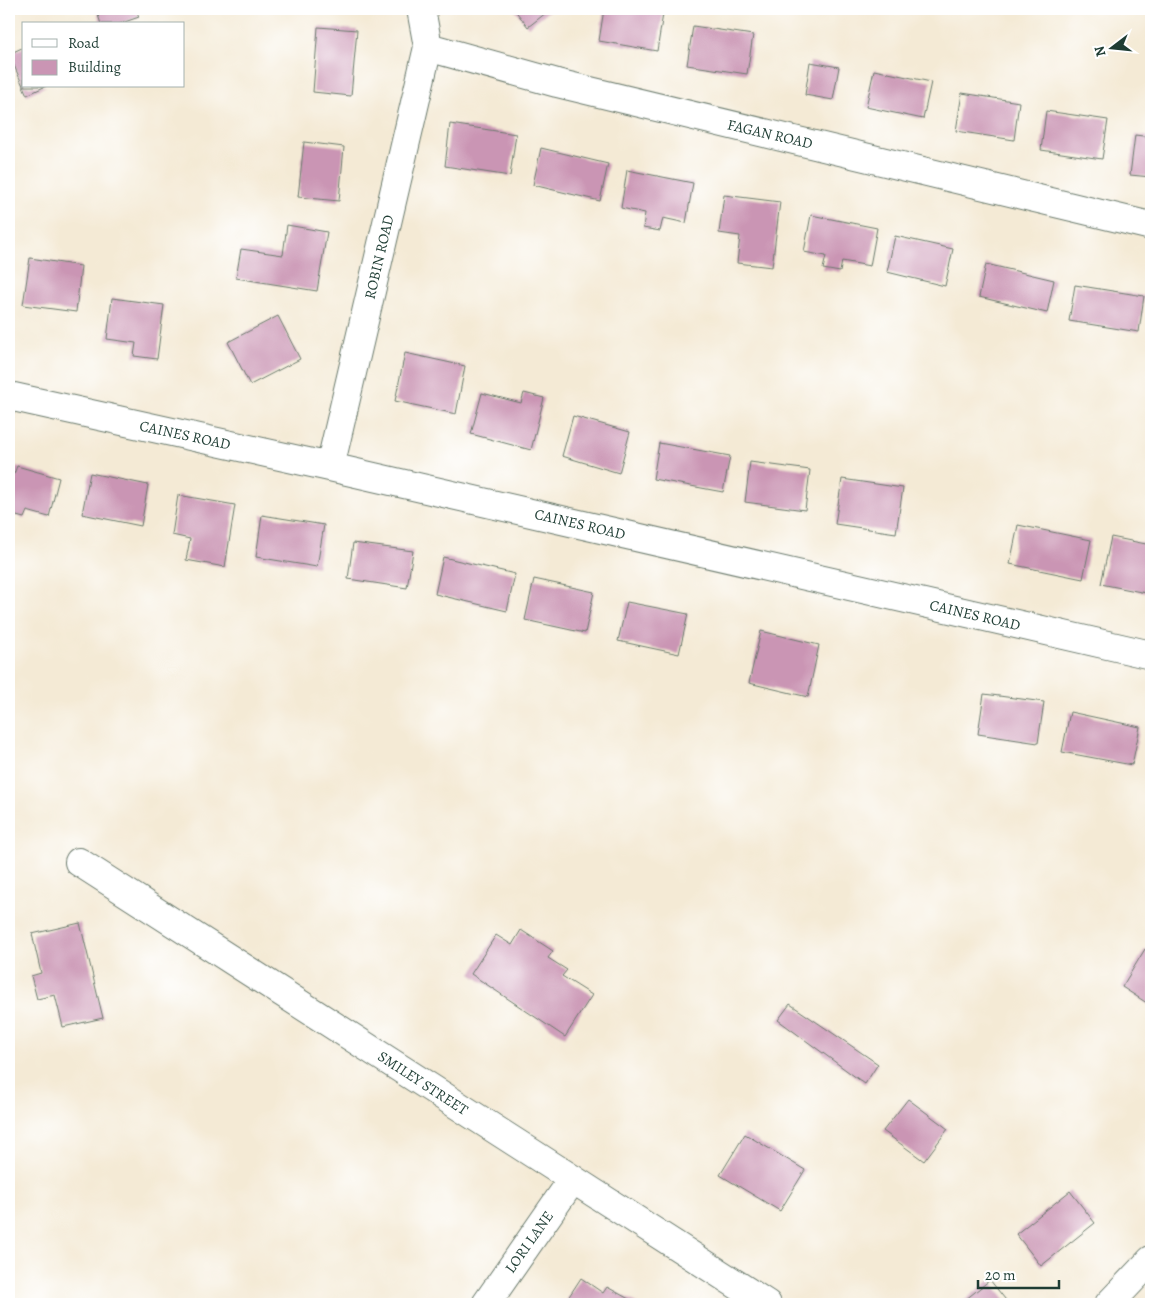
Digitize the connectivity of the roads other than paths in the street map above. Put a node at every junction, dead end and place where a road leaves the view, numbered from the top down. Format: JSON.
{"nodes":[{"id":1,"x":421,"y":9,"type":"edge"},
{"id":2,"x":428,"y":47,"type":"junction"},
{"id":3,"x":1151,"y":226,"type":"edge"},
{"id":4,"x":9,"y":396,"type":"edge"},
{"id":5,"x":330,"y":467,"type":"junction"},
{"id":6,"x":1151,"y":655,"type":"edge"},
{"id":7,"x":79,"y":862,"type":"dead end"},
{"id":8,"x":573,"y":1179,"type":"junction"},
{"id":9,"x":1151,"y":1260,"type":"edge"},
{"id":10,"x":486,"y":1304,"type":"edge"},
{"id":11,"x":767,"y":1304,"type":"edge"},
{"id":12,"x":1109,"y":1304,"type":"edge"}],
"edges":[{"from":1,"to":2,"type":"street"},
{"from":2,"to":3,"type":"street","name":"FAGAN ROAD"},
{"from":2,"to":5,"type":"street","name":"ROBIN ROAD"},
{"from":4,"to":5,"type":"street","name":"CAINES ROAD"},
{"from":5,"to":6,"type":"street","name":"CAINES ROAD"},
{"from":7,"to":8,"type":"street","name":"SMILEY STREET"},
{"from":8,"to":10,"type":"street","name":"LORI LANE"},
{"from":8,"to":11,"type":"street","name":"SMILEY STREET"},
{"from":9,"to":12,"type":"street"}]}
